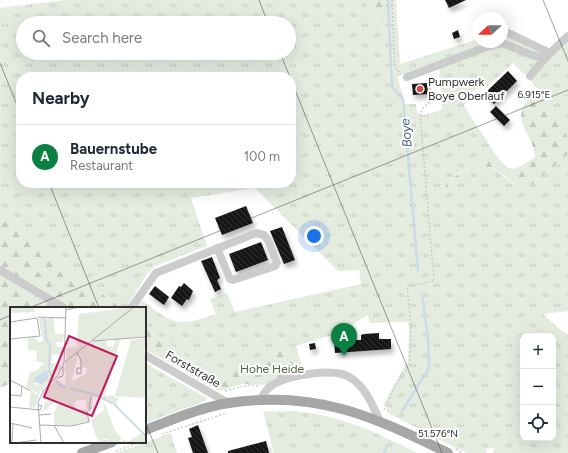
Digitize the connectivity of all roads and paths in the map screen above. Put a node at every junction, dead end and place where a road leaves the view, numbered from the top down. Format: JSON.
{"nodes":[{"id":1,"x":392,"y":0,"type":"edge"},
{"id":2,"x":508,"y":33,"type":"edge"},
{"id":3,"x":568,"y":36,"type":"edge"},
{"id":4,"x":548,"y":56,"type":"junction"},
{"id":5,"x":426,"y":70,"type":"junction"},
{"id":6,"x":404,"y":75,"type":"joint"},
{"id":7,"x":530,"y":76,"type":"dead end"},
{"id":8,"x":218,"y":248,"type":"junction"},
{"id":9,"x":0,"y":270,"type":"edge"},
{"id":10,"x":62,"y":307,"type":"edge"},
{"id":11,"x":132,"y":307,"type":"edge"},
{"id":12,"x":146,"y":356,"type":"edge"},
{"id":13,"x":260,"y":400,"type":"junction"},
{"id":14,"x":229,"y":408,"type":"junction"},
{"id":15,"x":381,"y":417,"type":"junction"},
{"id":16,"x":146,"y":430,"type":"edge"},
{"id":17,"x":158,"y":436,"type":"dead end"},
{"id":18,"x":109,"y":443,"type":"edge"},
{"id":19,"x":137,"y":443,"type":"edge"},
{"id":20,"x":82,"y":453,"type":"edge"},
{"id":21,"x":110,"y":453,"type":"edge"},
{"id":22,"x":448,"y":453,"type":"edge"}],
"edges":[{"from":1,"to":6,"type":"path"},
{"from":2,"to":4,"type":"street"},
{"from":3,"to":4,"type":"street"},
{"from":4,"to":5,"type":"street"},
{"from":4,"to":7,"type":"street"},
{"from":5,"to":6,"type":"street"},
{"from":5,"to":15,"type":"path"},
{"from":8,"to":8,"type":"street"},
{"from":8,"to":11,"type":"street"},
{"from":9,"to":10,"type":"street"},
{"from":12,"to":14,"type":"street","name":"Forststraße"},
{"from":13,"to":14,"type":"main road"},
{"from":13,"to":15,"type":"main road"},
{"from":13,"to":15,"type":"street"},
{"from":14,"to":16,"type":"main road"},
{"from":14,"to":17,"type":"path"},
{"from":15,"to":22,"type":"main road"},
{"from":18,"to":20,"type":"main road"},
{"from":19,"to":21,"type":"path"}]}
